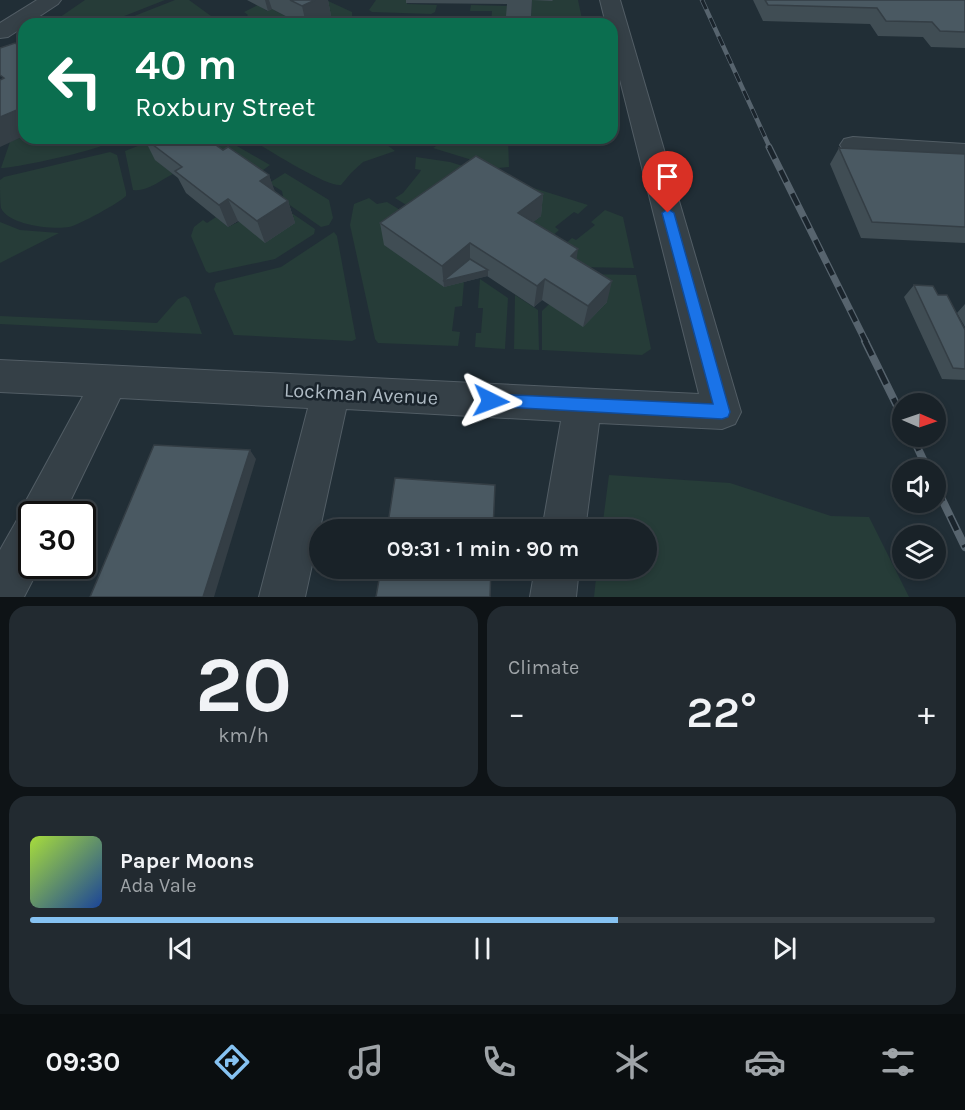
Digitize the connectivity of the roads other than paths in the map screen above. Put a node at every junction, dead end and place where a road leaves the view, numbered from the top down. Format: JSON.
{"nodes":[{"id":1,"x":51,"y":0,"type":"edge"},
{"id":2,"x":610,"y":0,"type":"edge"},
{"id":3,"x":22,"y":18,"type":"edge"},
{"id":4,"x":615,"y":18,"type":"edge"},
{"id":5,"x":18,"y":21,"type":"edge"},
{"id":6,"x":618,"y":29,"type":"edge"},
{"id":7,"x":0,"y":32,"type":"edge"},
{"id":8,"x":853,"y":145,"type":"dead end"},
{"id":9,"x":965,"y":152,"type":"edge"},
{"id":10,"x":0,"y":376,"type":"edge"},
{"id":11,"x":110,"y":381,"type":"junction"},
{"id":12,"x":331,"y":392,"type":"junction"},
{"id":13,"x":582,"y":406,"type":"junction"},
{"id":14,"x":49,"y":501,"type":"edge"},
{"id":15,"x":565,"y":519,"type":"edge"},
{"id":16,"x":18,"y":562,"type":"edge"},
{"id":17,"x":555,"y":579,"type":"edge"},
{"id":18,"x":0,"y":596,"type":"edge"},
{"id":19,"x":282,"y":597,"type":"edge"},
{"id":20,"x":553,"y":597,"type":"edge"}],
"edges":[{"from":1,"to":3,"type":"street"},
{"from":2,"to":4,"type":"street","name":"Lockman Avenue"},
{"from":5,"to":7,"type":"street"},
{"from":6,"to":13,"type":"street","name":"Lockman Avenue"},
{"from":8,"to":9,"type":"street"},
{"from":10,"to":11,"type":"street","name":"Lockman Avenue"},
{"from":11,"to":12,"type":"street","name":"Lockman Avenue"},
{"from":11,"to":14,"type":"street"},
{"from":12,"to":13,"type":"street","name":"Lockman Avenue"},
{"from":12,"to":19,"type":"street"},
{"from":13,"to":15,"type":"street"},
{"from":16,"to":18,"type":"street"},
{"from":17,"to":20,"type":"street"}]}
